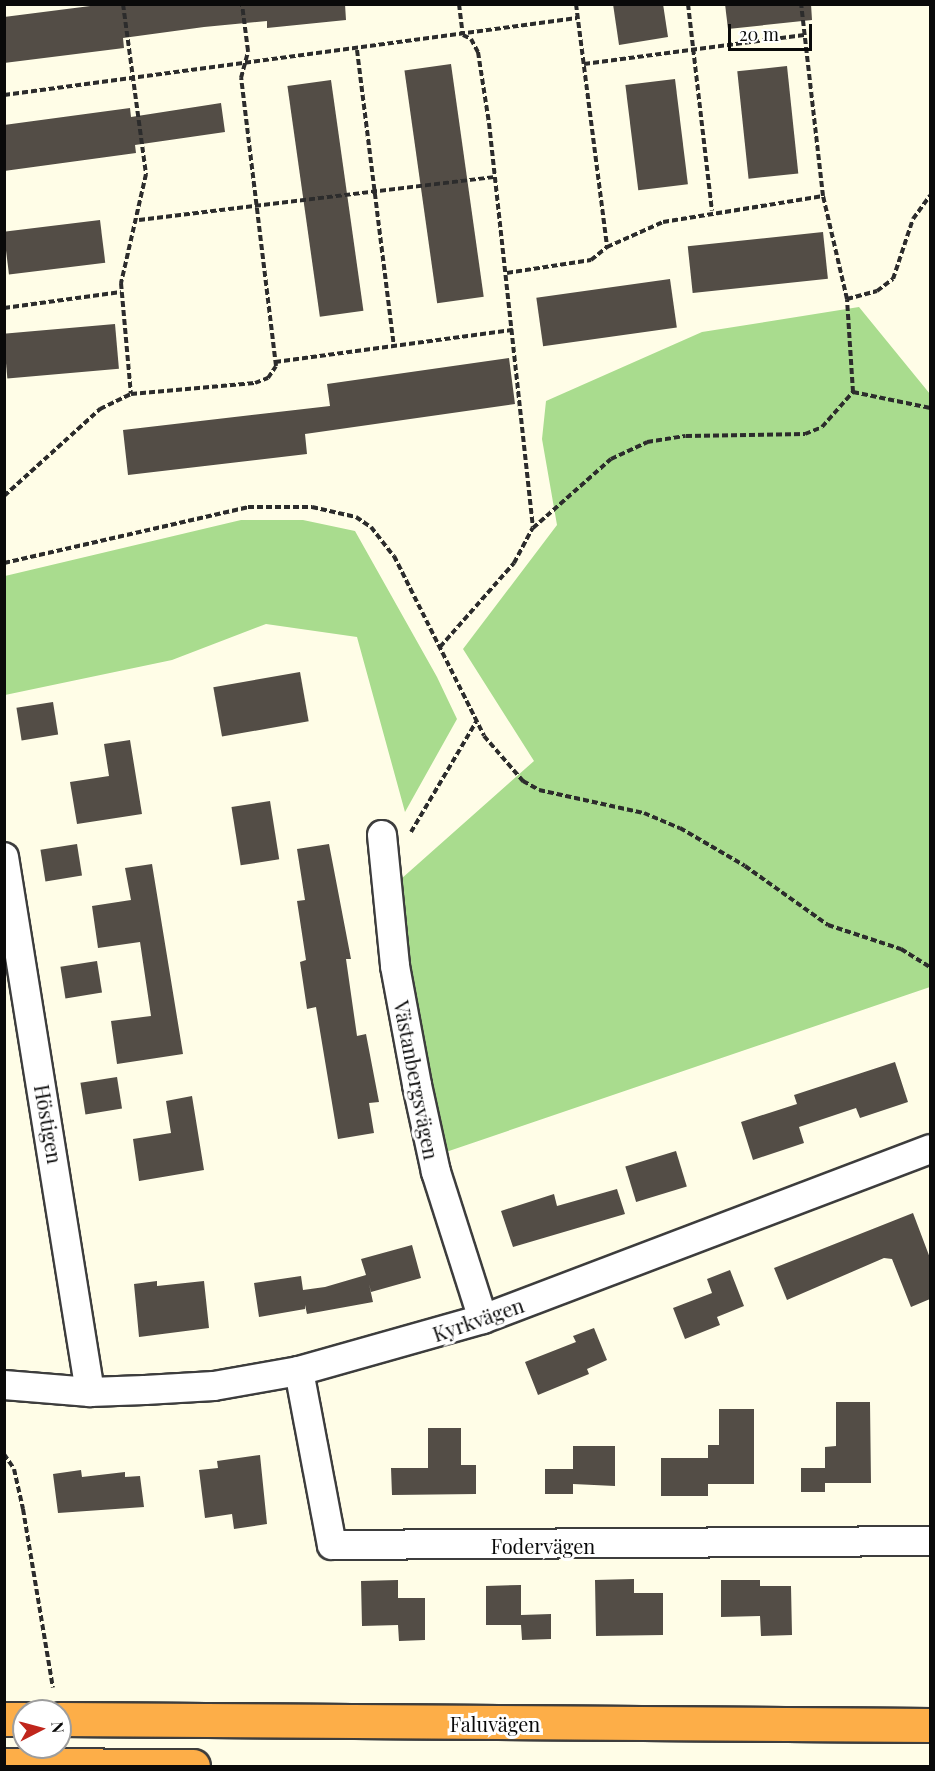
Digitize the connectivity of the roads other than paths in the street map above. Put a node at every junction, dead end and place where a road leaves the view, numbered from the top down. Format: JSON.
{"nodes":[{"id":1,"x":382,"y":835,"type":"road end"},
{"id":2,"x":4,"y":857,"type":"edge"},
{"id":3,"x":930,"y":1149,"type":"edge"},
{"id":4,"x":483,"y":1319,"type":"junction"},
{"id":5,"x":299,"y":1371,"type":"junction"},
{"id":6,"x":4,"y":1385,"type":"edge"},
{"id":7,"x":90,"y":1392,"type":"junction"},
{"id":8,"x":930,"y":1541,"type":"edge"},
{"id":9,"x":72,"y":1704,"type":"edge"},
{"id":10,"x":930,"y":1725,"type":"edge"},
{"id":11,"x":17,"y":1765,"type":"edge"},
{"id":12,"x":193,"y":1767,"type":"edge"}],
"edges":[{"from":1,"to":4,"type":"street","name":"Västanbergsvägen"},
{"from":2,"to":7,"type":"street","name":"Höstigen"},
{"from":3,"to":4,"type":"street","name":"Kyrkvägen"},
{"from":4,"to":5,"type":"street","name":"Kyrkvägen"},
{"from":5,"to":7,"type":"street","name":"Kyrkvägen"},
{"from":5,"to":8,"type":"street","name":"Fodervägen"},
{"from":6,"to":7,"type":"street","name":"Kyrkvägen"},
{"from":9,"to":10,"type":"highway","name":"Faluvägen"},
{"from":11,"to":12,"type":"highway"}]}
